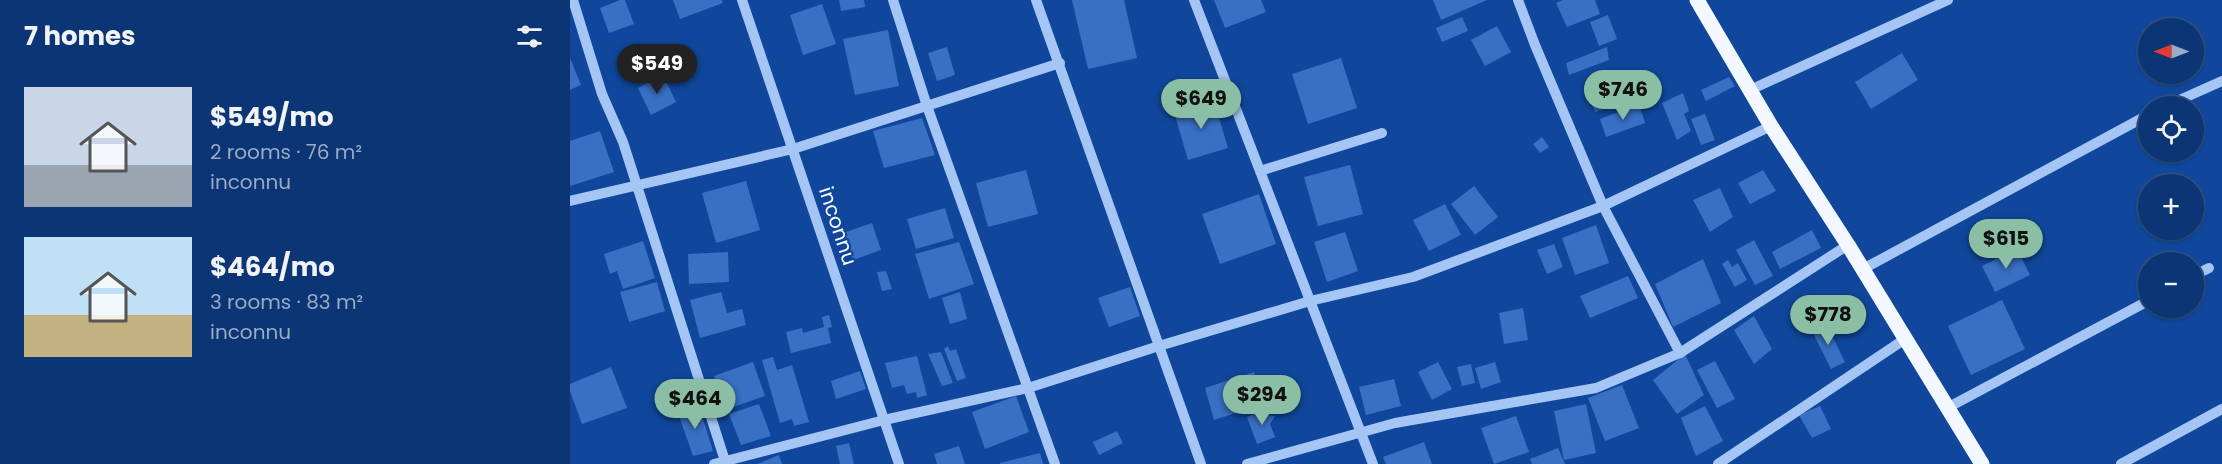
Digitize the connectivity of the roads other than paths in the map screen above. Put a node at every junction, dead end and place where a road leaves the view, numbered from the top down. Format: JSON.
{"nodes":[{"id":1,"x":742,"y":0,"type":"edge"},
{"id":2,"x":893,"y":0,"type":"edge"},
{"id":3,"x":1036,"y":0,"type":"edge"},
{"id":4,"x":1194,"y":0,"type":"edge"},
{"id":5,"x":1518,"y":0,"type":"edge"},
{"id":6,"x":1696,"y":0,"type":"edge"},
{"id":7,"x":1948,"y":0,"type":"edge"},
{"id":8,"x":573,"y":1,"type":"edge"},
{"id":9,"x":1060,"y":63,"type":"junction"},
{"id":10,"x":2222,"y":81,"type":"edge"},
{"id":11,"x":1750,"y":90,"type":"junction"},
{"id":12,"x":2188,"y":96,"type":"edge"},
{"id":13,"x":927,"y":106,"type":"junction"},
{"id":14,"x":2138,"y":120,"type":"edge"},
{"id":15,"x":1771,"y":126,"type":"junction"},
{"id":16,"x":1382,"y":133,"type":"dead end"},
{"id":17,"x":793,"y":149,"type":"junction"},
{"id":18,"x":1260,"y":171,"type":"junction"},
{"id":19,"x":637,"y":185,"type":"junction"},
{"id":20,"x":570,"y":201,"type":"edge"},
{"id":21,"x":1603,"y":206,"type":"junction"},
{"id":22,"x":1848,"y":245,"type":"junction"},
{"id":23,"x":2209,"y":268,"type":"dead end"},
{"id":24,"x":1863,"y":269,"type":"junction"},
{"id":25,"x":2204,"y":270,"type":"edge"},
{"id":26,"x":1310,"y":301,"type":"junction"},
{"id":27,"x":2138,"y":305,"type":"edge"},
{"id":28,"x":1905,"y":339,"type":"junction"},
{"id":29,"x":1159,"y":346,"type":"junction"},
{"id":30,"x":1680,"y":352,"type":"junction"},
{"id":31,"x":1028,"y":388,"type":"junction"},
{"id":32,"x":1947,"y":408,"type":"junction"},
{"id":33,"x":2222,"y":409,"type":"edge"},
{"id":34,"x":884,"y":420,"type":"junction"},
{"id":35,"x":1361,"y":433,"type":"junction"},
{"id":36,"x":726,"y":462,"type":"edge"},
{"id":37,"x":714,"y":464,"type":"edge"},
{"id":38,"x":899,"y":464,"type":"edge"},
{"id":39,"x":1055,"y":464,"type":"edge"},
{"id":40,"x":1201,"y":464,"type":"edge"},
{"id":41,"x":1247,"y":464,"type":"edge"},
{"id":42,"x":1373,"y":464,"type":"edge"},
{"id":43,"x":1718,"y":464,"type":"edge"},
{"id":44,"x":1982,"y":464,"type":"edge"},
{"id":45,"x":2121,"y":464,"type":"edge"}],
"edges":[{"from":1,"to":17,"type":"street","name":"inconnu"},
{"from":2,"to":13,"type":"street"},
{"from":3,"to":9,"type":"street"},
{"from":4,"to":18,"type":"street"},
{"from":5,"to":21,"type":"street"},
{"from":6,"to":11,"type":"main road"},
{"from":7,"to":11,"type":"street"},
{"from":8,"to":19,"type":"street"},
{"from":9,"to":13,"type":"street"},
{"from":9,"to":29,"type":"street"},
{"from":10,"to":12,"type":"street"},
{"from":11,"to":15,"type":"main road"},
{"from":13,"to":17,"type":"street"},
{"from":13,"to":31,"type":"street"},
{"from":14,"to":24,"type":"street"},
{"from":15,"to":21,"type":"street"},
{"from":15,"to":22,"type":"main road"},
{"from":16,"to":18,"type":"street"},
{"from":17,"to":19,"type":"street"},
{"from":17,"to":34,"type":"street","name":"inconnu"},
{"from":18,"to":26,"type":"street"},
{"from":19,"to":20,"type":"street"},
{"from":19,"to":36,"type":"street"},
{"from":21,"to":26,"type":"street"},
{"from":21,"to":30,"type":"street"},
{"from":22,"to":24,"type":"main road"},
{"from":22,"to":30,"type":"street"},
{"from":23,"to":25,"type":"street"},
{"from":24,"to":28,"type":"main road"},
{"from":26,"to":29,"type":"street"},
{"from":26,"to":35,"type":"street"},
{"from":27,"to":32,"type":"street"},
{"from":28,"to":32,"type":"main road"},
{"from":28,"to":43,"type":"street"},
{"from":29,"to":31,"type":"street"},
{"from":29,"to":40,"type":"street"},
{"from":30,"to":35,"type":"street"},
{"from":31,"to":34,"type":"street"},
{"from":31,"to":39,"type":"street"},
{"from":32,"to":44,"type":"main road"},
{"from":33,"to":45,"type":"street"},
{"from":34,"to":36,"type":"street"},
{"from":34,"to":38,"type":"street","name":"inconnu"},
{"from":35,"to":41,"type":"street"},
{"from":35,"to":42,"type":"street"},
{"from":36,"to":37,"type":"street"}]}
